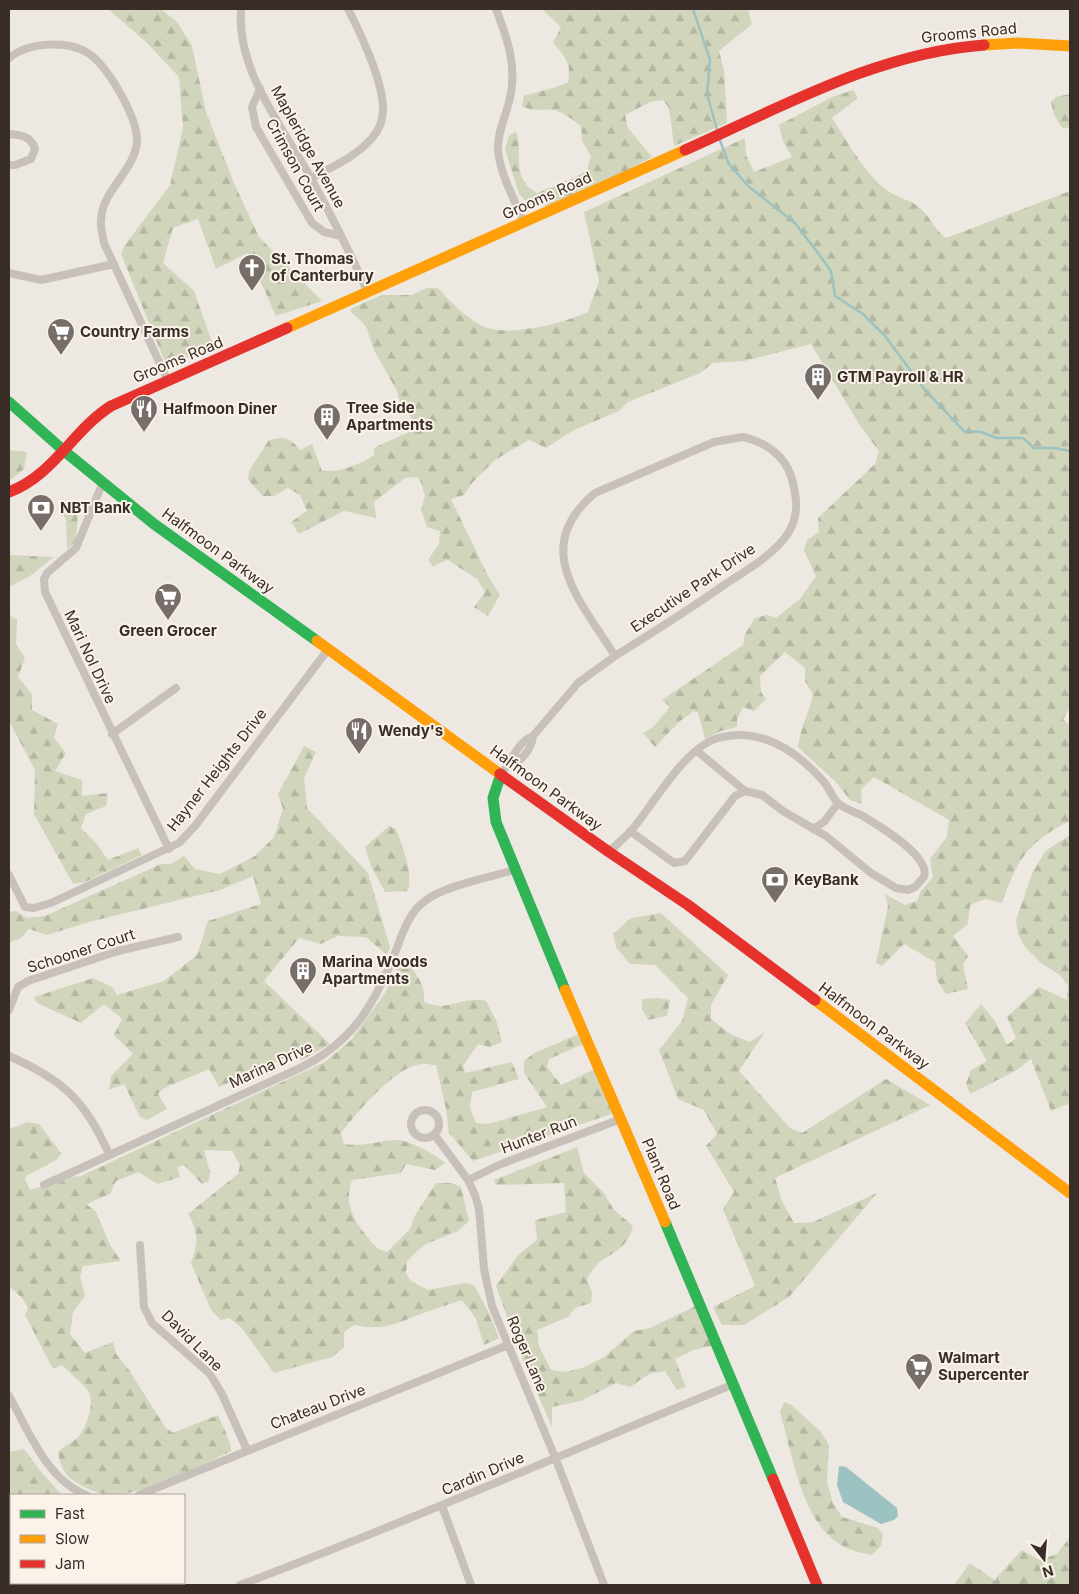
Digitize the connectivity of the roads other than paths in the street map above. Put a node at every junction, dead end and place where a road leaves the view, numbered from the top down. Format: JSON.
{"nodes":[{"id":1,"x":241,"y":9,"type":"edge"},
{"id":2,"x":348,"y":9,"type":"edge"},
{"id":3,"x":496,"y":9,"type":"edge"},
{"id":4,"x":1070,"y":46,"type":"edge"},
{"id":5,"x":9,"y":58,"type":"edge"},
{"id":6,"x":260,"y":89,"type":"junction"},
{"id":7,"x":9,"y":134,"type":"edge"},
{"id":8,"x":9,"y":165,"type":"edge"},
{"id":9,"x":311,"y":178,"type":"junction"},
{"id":10,"x":524,"y":223,"type":"junction"},
{"id":11,"x":342,"y":236,"type":"junction"},
{"id":12,"x":114,"y":264,"type":"junction"},
{"id":13,"x":9,"y":273,"type":"edge"},
{"id":14,"x":368,"y":293,"type":"junction"},
{"id":15,"x":168,"y":381,"type":"junction"},
{"id":16,"x":9,"y":402,"type":"edge"},
{"id":17,"x":62,"y":450,"type":"junction"},
{"id":18,"x":103,"y":482,"type":"junction"},
{"id":19,"x":9,"y":492,"type":"edge"},
{"id":20,"x":328,"y":648,"type":"junction"},
{"id":21,"x":616,"y":656,"type":"junction"},
{"id":22,"x":176,"y":688,"type":"dead end"},
{"id":23,"x":112,"y":734,"type":"junction"},
{"id":24,"x":697,"y":751,"type":"junction"},
{"id":25,"x":501,"y":774,"type":"junction"},
{"id":26,"x":745,"y":791,"type":"junction"},
{"id":27,"x":838,"y":803,"type":"junction"},
{"id":28,"x":813,"y":829,"type":"junction"},
{"id":29,"x":630,"y":831,"type":"junction"},
{"id":30,"x":169,"y":849,"type":"junction"},
{"id":31,"x":609,"y":852,"type":"junction"},
{"id":32,"x":514,"y":870,"type":"junction"},
{"id":33,"x":9,"y":875,"type":"edge"},
{"id":34,"x":178,"y":938,"type":"dead end"},
{"id":35,"x":9,"y":1010,"type":"edge"},
{"id":36,"x":9,"y":1056,"type":"edge"},
{"id":37,"x":621,"y":1119,"type":"junction"},
{"id":38,"x":434,"y":1134,"type":"dead end"},
{"id":39,"x":110,"y":1154,"type":"junction"},
{"id":40,"x":468,"y":1180,"type":"junction"},
{"id":41,"x":44,"y":1185,"type":"dead end"},
{"id":42,"x":1070,"y":1193,"type":"edge"},
{"id":43,"x":140,"y":1245,"type":"dead end"},
{"id":44,"x":508,"y":1345,"type":"junction"},
{"id":45,"x":734,"y":1384,"type":"junction"},
{"id":46,"x":9,"y":1396,"type":"edge"},
{"id":47,"x":246,"y":1450,"type":"junction"},
{"id":48,"x":555,"y":1457,"type":"junction"},
{"id":49,"x":83,"y":1494,"type":"edge"},
{"id":50,"x":144,"y":1494,"type":"edge"},
{"id":51,"x":442,"y":1506,"type":"junction"},
{"id":52,"x":240,"y":1585,"type":"edge"},
{"id":53,"x":471,"y":1585,"type":"edge"},
{"id":54,"x":604,"y":1585,"type":"edge"},
{"id":55,"x":817,"y":1585,"type":"edge"}],
"edges":[{"from":1,"to":6,"type":"street","name":"Mapleridge Avenue"},
{"from":2,"to":9,"type":"street"},
{"from":3,"to":10,"type":"street"},
{"from":4,"to":10,"type":"street","name":"Grooms Road"},
{"from":5,"to":12,"type":"street"},
{"from":6,"to":9,"type":"street","name":"Mapleridge Avenue"},
{"from":6,"to":11,"type":"street","name":"Crimson Court"},
{"from":7,"to":8,"type":"street"},
{"from":9,"to":11,"type":"street","name":"Mapleridge Avenue"},
{"from":10,"to":14,"type":"street","name":"Grooms Road"},
{"from":11,"to":14,"type":"street","name":"Mapleridge Avenue"},
{"from":12,"to":13,"type":"street"},
{"from":12,"to":15,"type":"street"},
{"from":14,"to":15,"type":"street","name":"Grooms Road"},
{"from":15,"to":17,"type":"street","name":"Grooms Road"},
{"from":16,"to":17,"type":"street","name":"Halfmoon Parkway"},
{"from":17,"to":18,"type":"street","name":"Halfmoon Parkway"},
{"from":17,"to":19,"type":"street","name":"Grooms Road"},
{"from":18,"to":20,"type":"street","name":"Halfmoon Parkway"},
{"from":18,"to":23,"type":"street","name":"Mari Nol Drive"},
{"from":20,"to":25,"type":"street","name":"Halfmoon Parkway"},
{"from":20,"to":30,"type":"street","name":"Hayner Heights Drive"},
{"from":21,"to":21,"type":"street","name":"Executive Park Drive"},
{"from":21,"to":25,"type":"street","name":"Executive Park Drive"},
{"from":22,"to":23,"type":"street"},
{"from":23,"to":30,"type":"street","name":"Mari Nol Drive"},
{"from":24,"to":26,"type":"street"},
{"from":24,"to":27,"type":"street"},
{"from":24,"to":29,"type":"street"},
{"from":25,"to":31,"type":"street","name":"Halfmoon Parkway"},
{"from":25,"to":32,"type":"street","name":"Plant Road"},
{"from":26,"to":28,"type":"street"},
{"from":26,"to":29,"type":"street"},
{"from":27,"to":28,"type":"street"},
{"from":27,"to":28,"type":"street"},
{"from":29,"to":31,"type":"street"},
{"from":30,"to":33,"type":"street","name":"Hayner Heights Drive"},
{"from":31,"to":42,"type":"street","name":"Halfmoon Parkway"},
{"from":32,"to":37,"type":"street","name":"Plant Road"},
{"from":32,"to":39,"type":"street","name":"Marina Drive"},
{"from":34,"to":35,"type":"street","name":"Schooner Court"},
{"from":36,"to":39,"type":"street"},
{"from":37,"to":40,"type":"street","name":"Hunter Run"},
{"from":37,"to":45,"type":"street","name":"Plant Road"},
{"from":38,"to":40,"type":"street","name":"Roger Lane"},
{"from":39,"to":41,"type":"street","name":"Marina Drive"},
{"from":40,"to":44,"type":"street","name":"Roger Lane"},
{"from":43,"to":47,"type":"street","name":"David Lane"},
{"from":44,"to":47,"type":"street","name":"Chateau Drive"},
{"from":44,"to":48,"type":"street","name":"Roger Lane"},
{"from":45,"to":48,"type":"street","name":"Cardin Drive"},
{"from":45,"to":55,"type":"street","name":"Plant Road"},
{"from":46,"to":49,"type":"street"},
{"from":47,"to":50,"type":"street","name":"Chateau Drive"},
{"from":48,"to":51,"type":"street","name":"Cardin Drive"},
{"from":48,"to":54,"type":"street","name":"Roger Lane"},
{"from":51,"to":52,"type":"street","name":"Cardin Drive"},
{"from":51,"to":53,"type":"street"}]}
